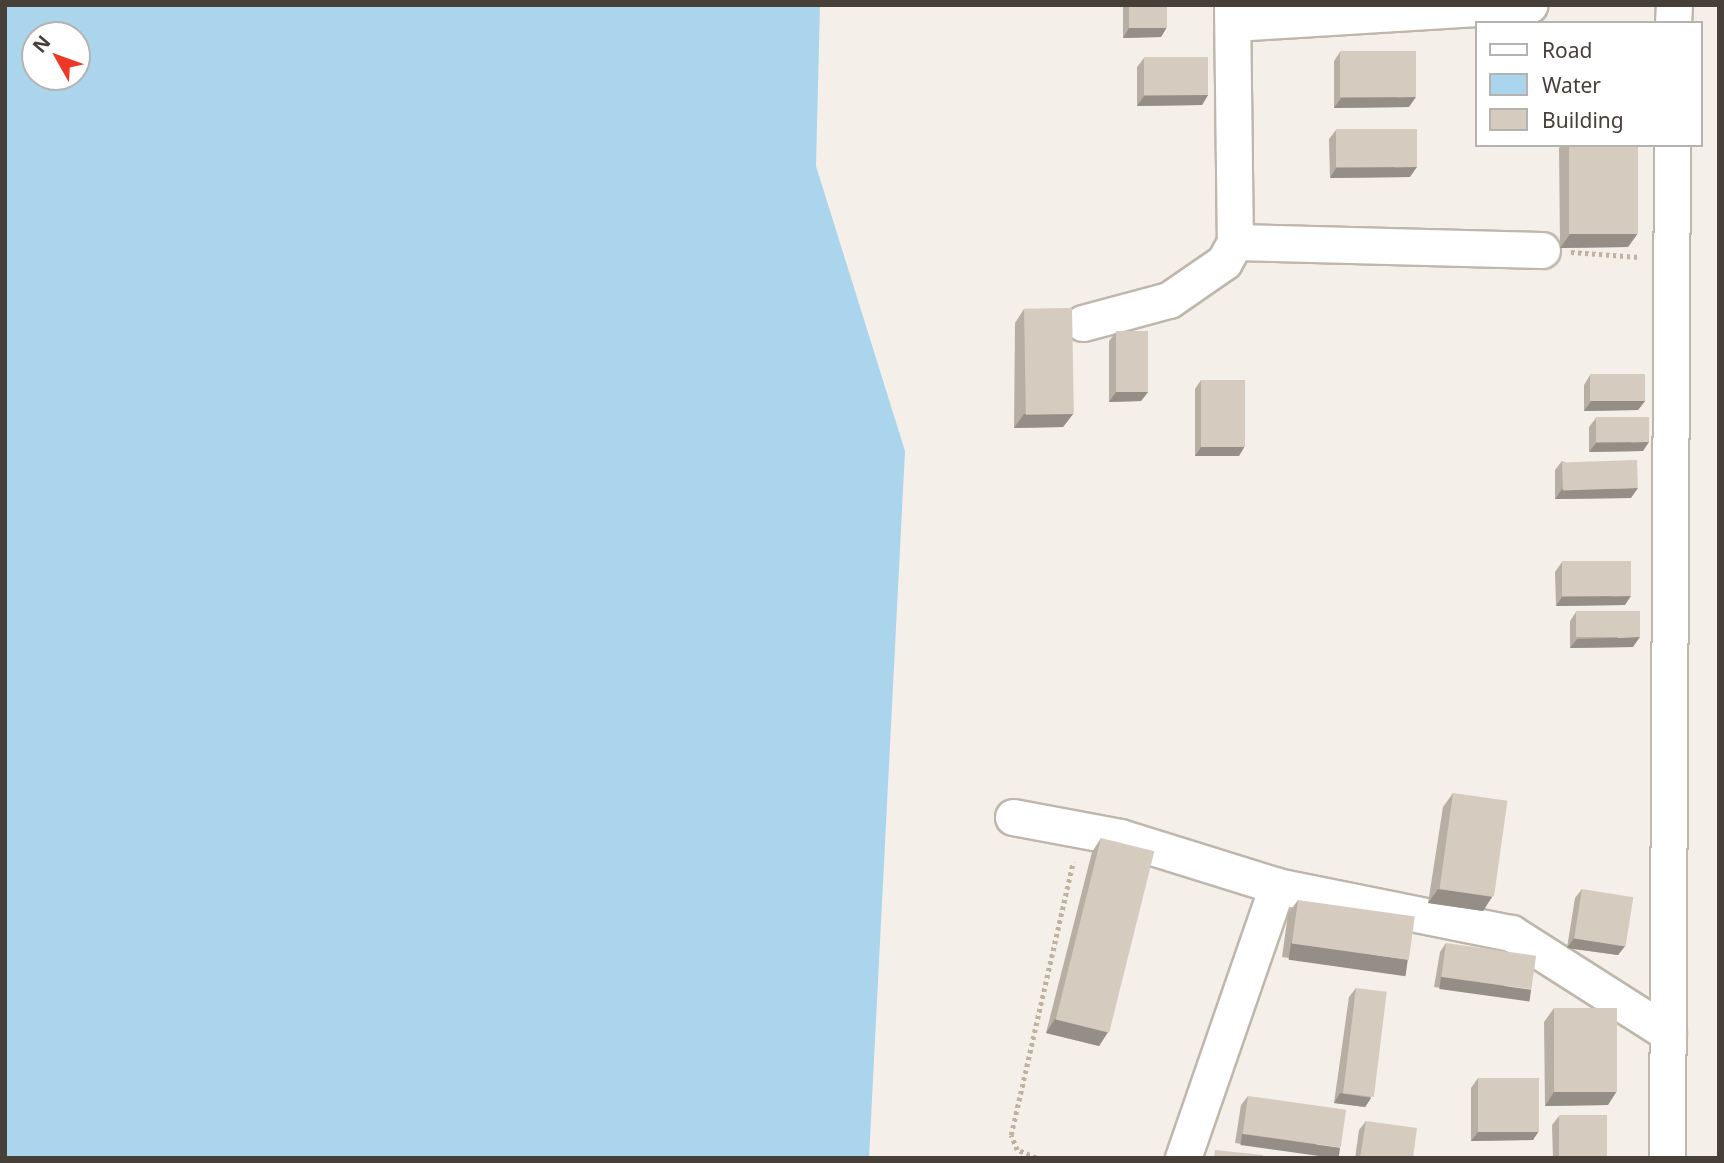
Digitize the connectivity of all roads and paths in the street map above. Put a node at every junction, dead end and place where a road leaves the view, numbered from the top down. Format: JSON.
{"nodes":[{"id":1,"x":1529,"y":5,"type":"edge"},
{"id":2,"x":1232,"y":14,"type":"edge"},
{"id":3,"x":1672,"y":147,"type":"edge"},
{"id":4,"x":1235,"y":242,"type":"junction"},
{"id":5,"x":1542,"y":250,"type":"joint"},
{"id":6,"x":1671,"y":259,"type":"junction"},
{"id":7,"x":1083,"y":323,"type":"dead end"},
{"id":8,"x":1013,"y":817,"type":"dead end"},
{"id":9,"x":1081,"y":827,"type":"junction"},
{"id":10,"x":1277,"y":886,"type":"junction"},
{"id":11,"x":1668,"y":1033,"type":"junction"},
{"id":12,"x":1036,"y":1158,"type":"edge"},
{"id":13,"x":1183,"y":1158,"type":"edge"},
{"id":14,"x":1667,"y":1158,"type":"edge"}],
"edges":[{"from":1,"to":2,"type":"street"},
{"from":2,"to":4,"type":"street"},
{"from":3,"to":6,"type":"street"},
{"from":4,"to":5,"type":"street"},
{"from":4,"to":7,"type":"street"},
{"from":5,"to":6,"type":"path"},
{"from":6,"to":11,"type":"street"},
{"from":8,"to":9,"type":"street"},
{"from":9,"to":10,"type":"street"},
{"from":9,"to":12,"type":"path"},
{"from":10,"to":11,"type":"street"},
{"from":10,"to":13,"type":"street"},
{"from":11,"to":14,"type":"street"}]}
